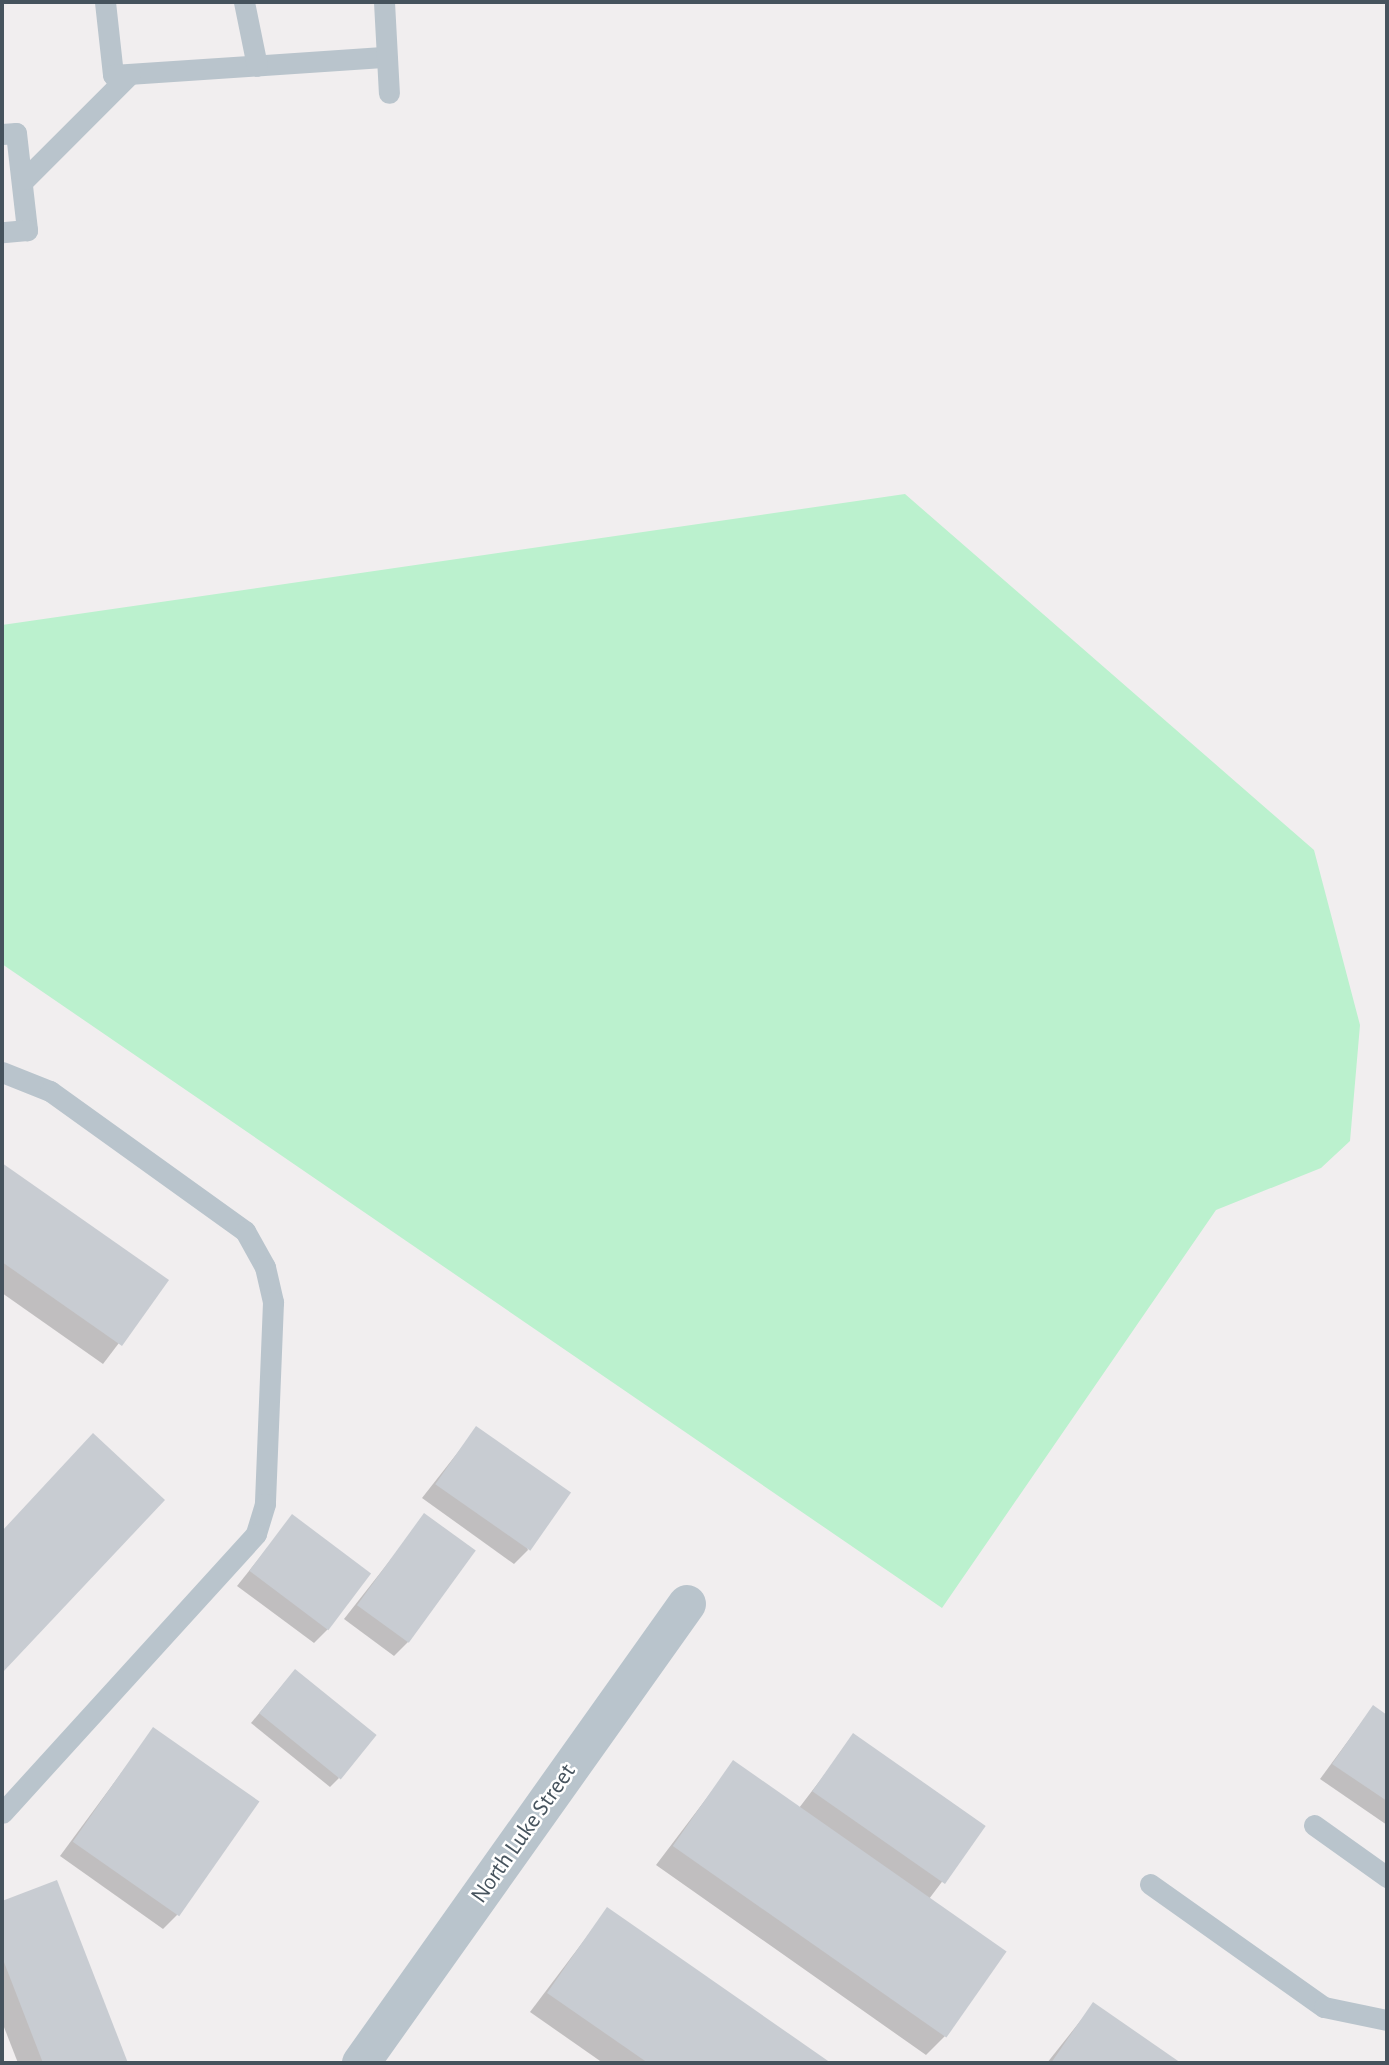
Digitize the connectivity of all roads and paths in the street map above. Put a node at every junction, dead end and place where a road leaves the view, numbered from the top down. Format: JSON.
{"nodes":[{"id":1,"x":105,"y":2,"type":"edge"},
{"id":2,"x":244,"y":2,"type":"edge"},
{"id":3,"x":384,"y":2,"type":"edge"},
{"id":4,"x":386,"y":57,"type":"junction"},
{"id":5,"x":257,"y":66,"type":"junction"},
{"id":6,"x":130,"y":74,"type":"junction"},
{"id":7,"x":388,"y":93,"type":"dead end"},
{"id":8,"x":2,"y":134,"type":"edge"},
{"id":9,"x":25,"y":179,"type":"junction"},
{"id":10,"x":2,"y":232,"type":"edge"},
{"id":11,"x":2,"y":1072,"type":"edge"},
{"id":12,"x":687,"y":1604,"type":"dead end"},
{"id":13,"x":2,"y":1813,"type":"edge"},
{"id":14,"x":1314,"y":1825,"type":"dead end"},
{"id":15,"x":1387,"y":1877,"type":"edge"},
{"id":16,"x":1150,"y":1884,"type":"dead end"},
{"id":17,"x":1387,"y":2020,"type":"edge"},
{"id":18,"x":361,"y":2063,"type":"edge"}],
"edges":[{"from":1,"to":6,"type":"lane"},
{"from":2,"to":5,"type":"lane"},
{"from":3,"to":4,"type":"lane"},
{"from":4,"to":5,"type":"lane"},
{"from":4,"to":7,"type":"lane"},
{"from":5,"to":6,"type":"lane"},
{"from":6,"to":9,"type":"lane"},
{"from":8,"to":9,"type":"lane"},
{"from":9,"to":10,"type":"lane"},
{"from":11,"to":13,"type":"lane"},
{"from":12,"to":18,"type":"street","name":"North Luke Street"},
{"from":14,"to":15,"type":"lane"},
{"from":16,"to":17,"type":"lane"}]}
